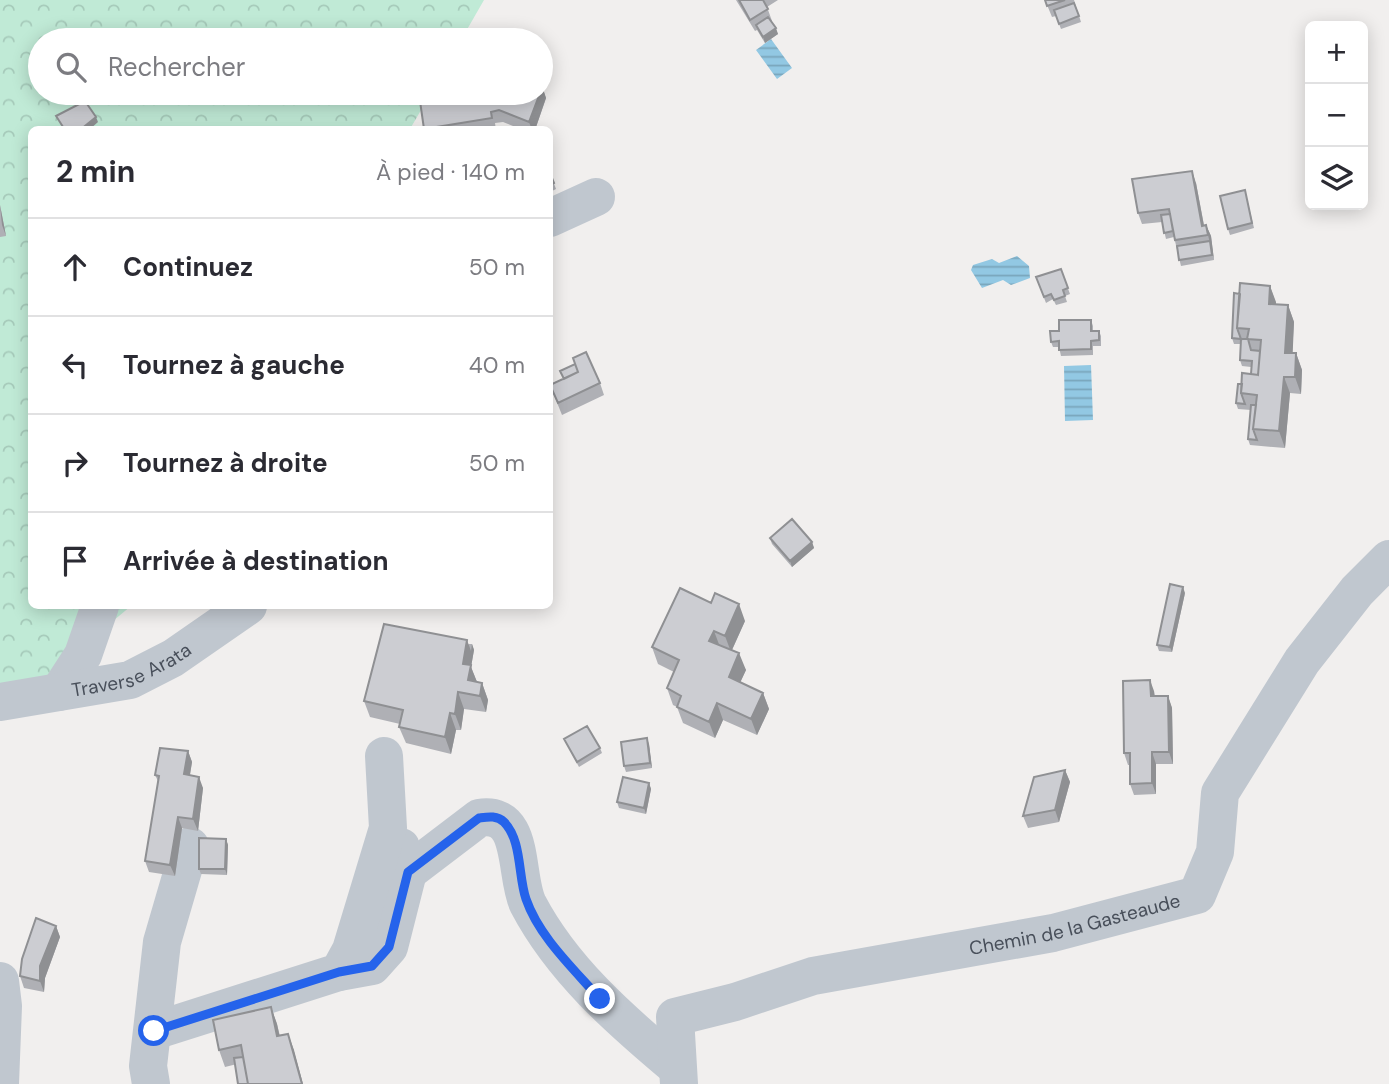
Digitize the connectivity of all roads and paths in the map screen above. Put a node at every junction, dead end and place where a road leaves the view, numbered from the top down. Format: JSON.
{"nodes":[{"id":1,"x":596,"y":197,"type":"dead end"},
{"id":2,"x":553,"y":217,"type":"edge"},
{"id":3,"x":1389,"y":559,"type":"edge"},
{"id":4,"x":99,"y":609,"type":"edge"},
{"id":5,"x":244,"y":609,"type":"edge"},
{"id":6,"x":59,"y":692,"type":"junction"},
{"id":7,"x":0,"y":702,"type":"edge"},
{"id":8,"x":384,"y":756,"type":"dead end"},
{"id":9,"x":388,"y":828,"type":"junction"},
{"id":10,"x":190,"y":846,"type":"dead end"},
{"id":11,"x":408,"y":872,"type":"junction"},
{"id":12,"x":339,"y":972,"type":"junction"},
{"id":13,"x":0,"y":981,"type":"edge"},
{"id":14,"x":154,"y":1031,"type":"junction"},
{"id":15,"x":677,"y":1075,"type":"edge"},
{"id":16,"x":0,"y":1084,"type":"edge"},
{"id":17,"x":151,"y":1084,"type":"edge"}],
"edges":[{"from":1,"to":2,"type":"street"},
{"from":3,"to":15,"type":"street","name":"Chemin de la Gasteaude"},
{"from":4,"to":6,"type":"street"},
{"from":5,"to":6,"type":"street","name":"Traverse Arata"},
{"from":6,"to":7,"type":"street","name":"Traverse Arata"},
{"from":8,"to":9,"type":"street"},
{"from":9,"to":11,"type":"street"},
{"from":9,"to":12,"type":"street"},
{"from":10,"to":14,"type":"street"},
{"from":11,"to":12,"type":"street"},
{"from":11,"to":15,"type":"street"},
{"from":12,"to":14,"type":"street"},
{"from":13,"to":16,"type":"street"},
{"from":14,"to":17,"type":"street"}]}
